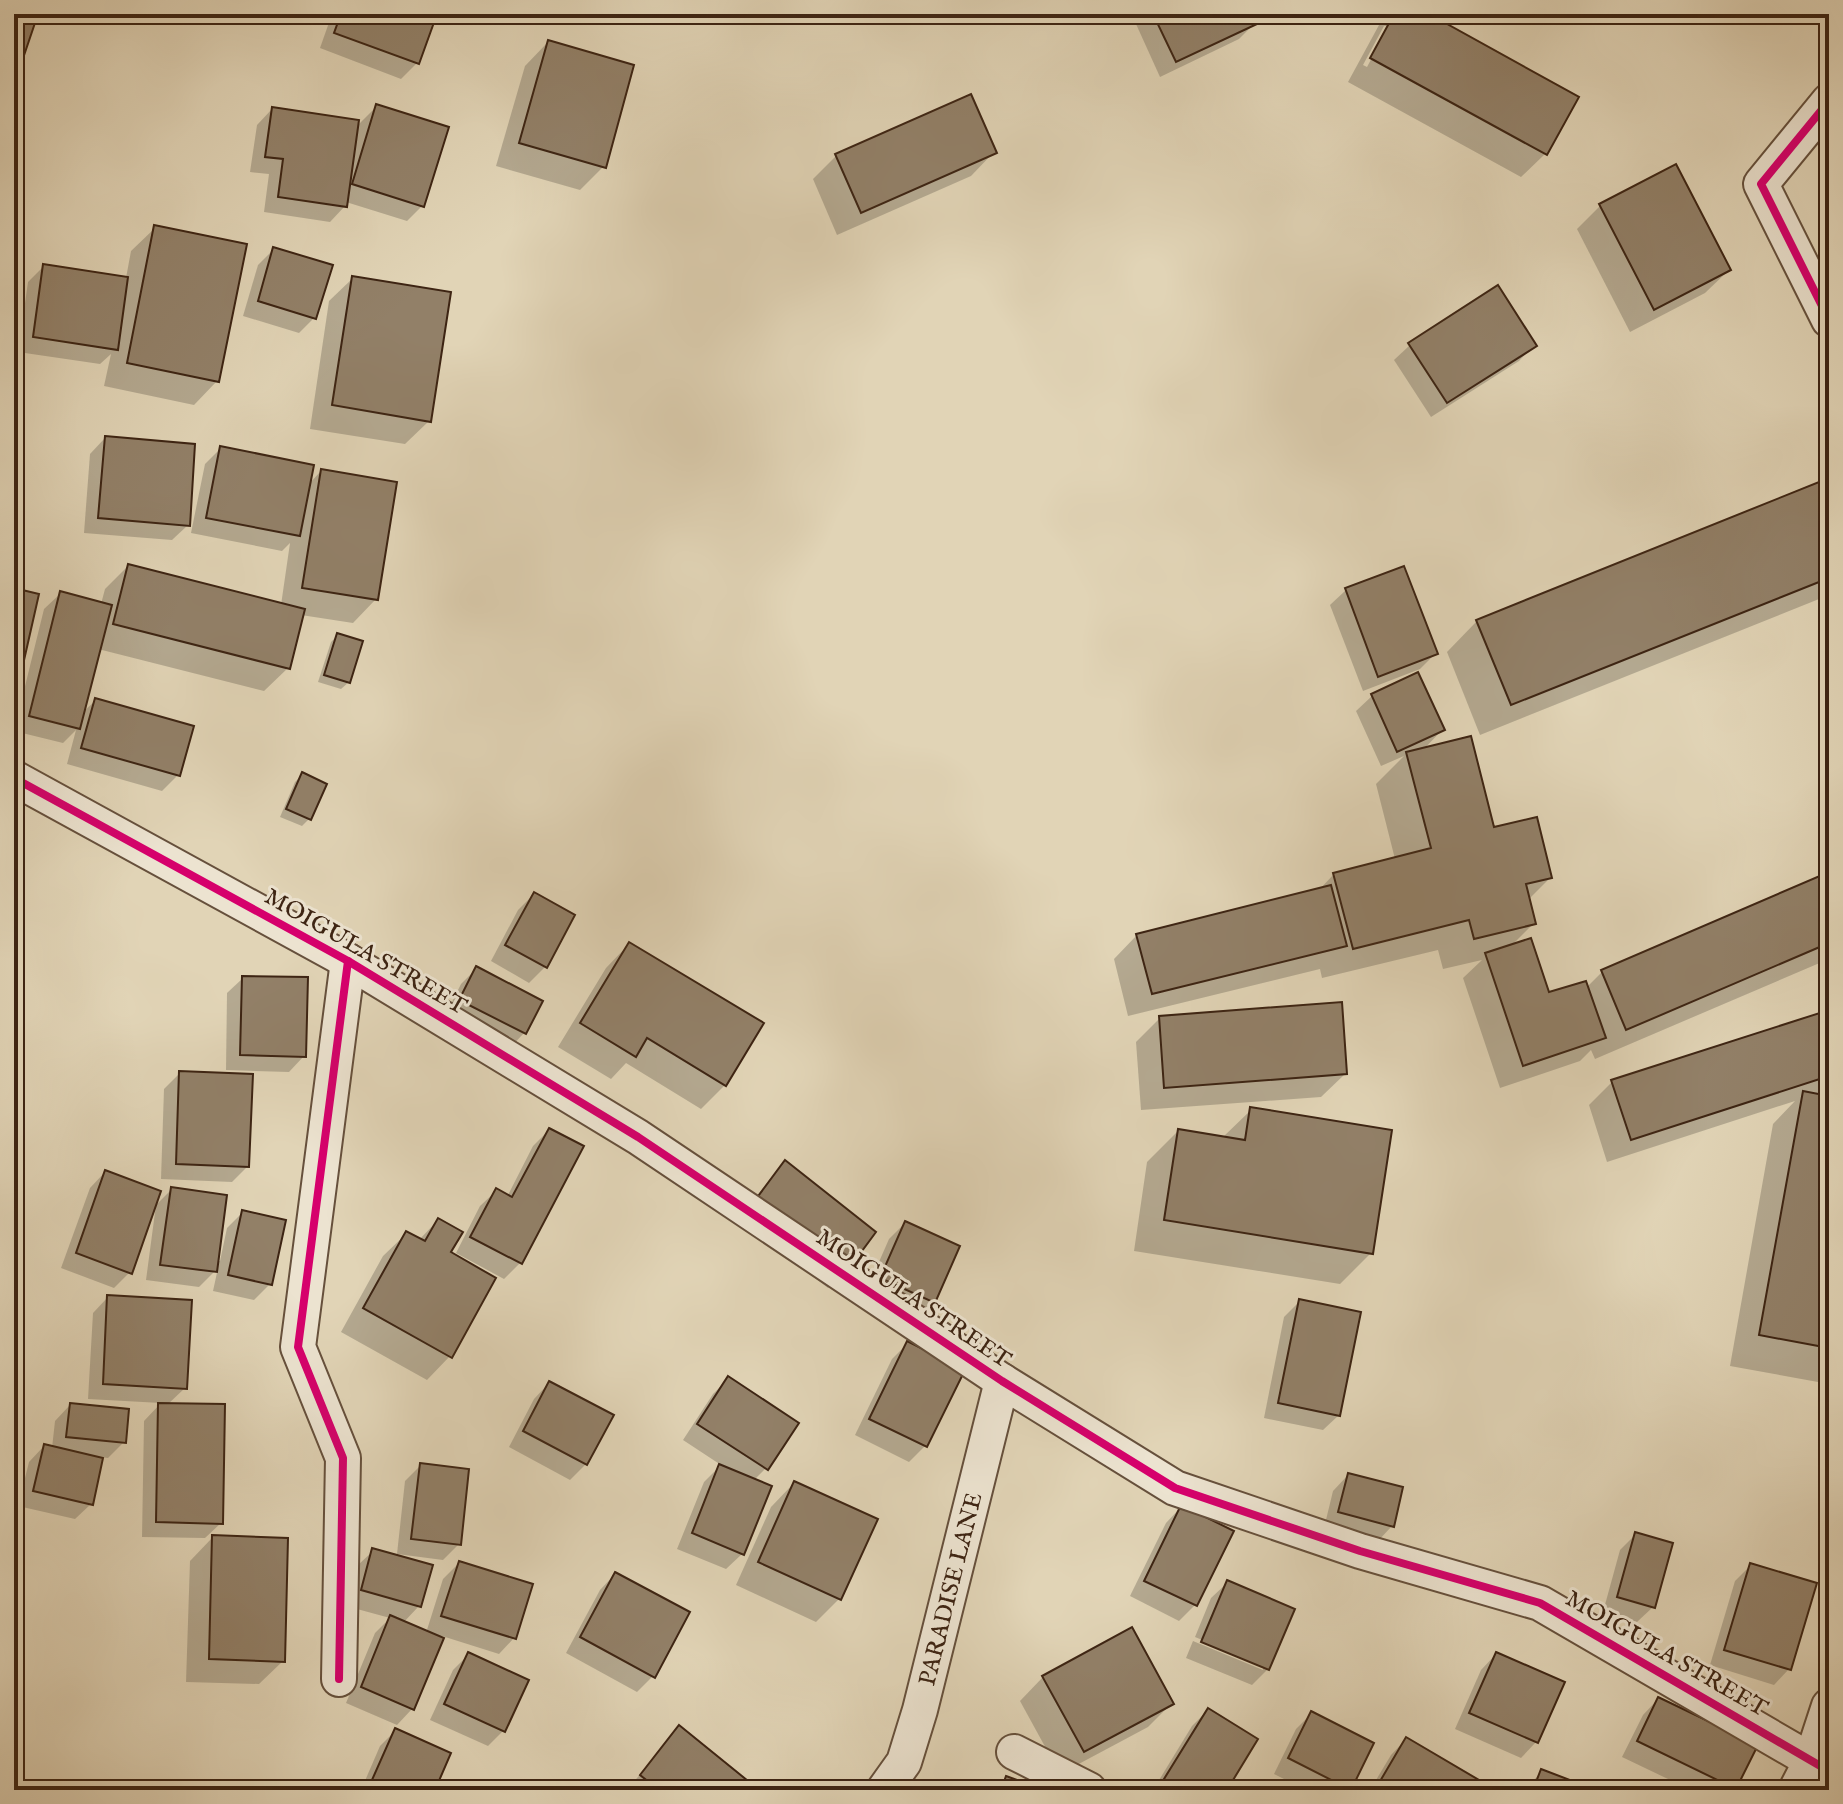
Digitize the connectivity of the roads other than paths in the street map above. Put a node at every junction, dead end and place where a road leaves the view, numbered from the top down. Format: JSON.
{"nodes":[{"id":1,"x":1829,"y":101,"type":"edge"},
{"id":2,"x":1829,"y":320,"type":"edge"},
{"id":3,"x":14,"y":778,"type":"edge"},
{"id":4,"x":348,"y":961,"type":"junction"},
{"id":5,"x":1002,"y":1381,"type":"junction"},
{"id":6,"x":339,"y":1679,"type":"dead end"},
{"id":7,"x":1829,"y":1706,"type":"edge"},
{"id":8,"x":1014,"y":1752,"type":"dead end"},
{"id":9,"x":1812,"y":1774,"type":"edge"},
{"id":10,"x":884,"y":1790,"type":"edge"},
{"id":11,"x":1089,"y":1790,"type":"edge"}],
"edges":[{"from":1,"to":2,"type":"street"},
{"from":3,"to":4,"type":"street","name":"MOIGULA STREET"},
{"from":4,"to":5,"type":"street","name":"MOIGULA STREET"},
{"from":4,"to":6,"type":"street"},
{"from":5,"to":9,"type":"street","name":"MOIGULA STREET"},
{"from":5,"to":10,"type":"street","name":"PARADISE LANE"},
{"from":7,"to":9,"type":"street"},
{"from":8,"to":11,"type":"street"}]}
